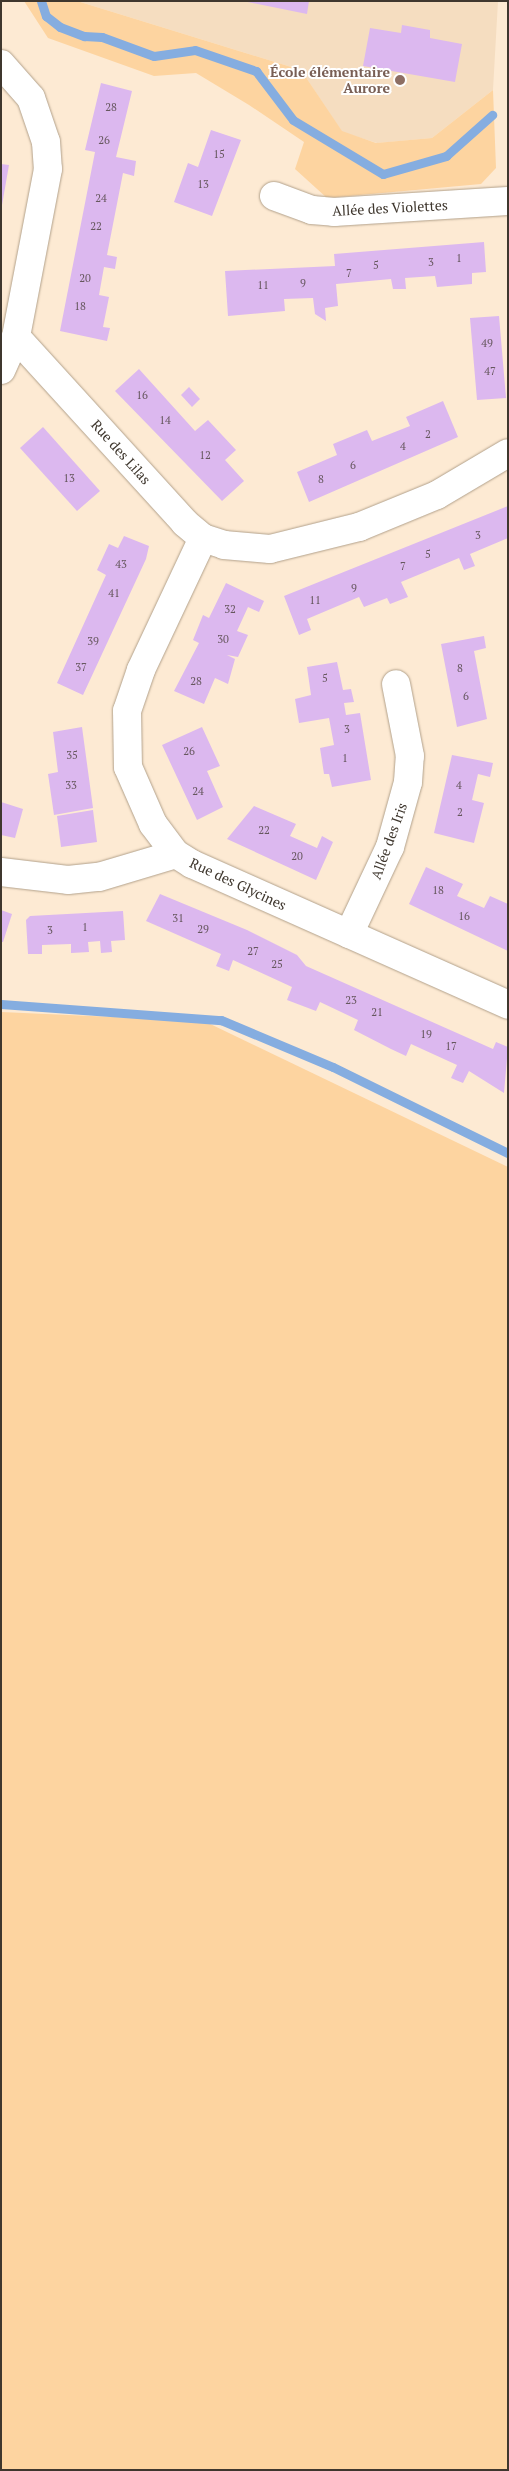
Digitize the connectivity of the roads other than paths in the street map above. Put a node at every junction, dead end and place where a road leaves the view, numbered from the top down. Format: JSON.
{"nodes":[{"id":1,"x":1,"y":64,"type":"edge"},
{"id":2,"x":274,"y":196,"type":"dead end"},
{"id":3,"x":508,"y":201,"type":"edge"},
{"id":4,"x":16,"y":337,"type":"junction"},
{"id":5,"x":1,"y":370,"type":"edge"},
{"id":6,"x":508,"y":453,"type":"edge"},
{"id":7,"x":203,"y":538,"type":"junction"},
{"id":8,"x":396,"y":684,"type":"dead end"},
{"id":9,"x":176,"y":854,"type":"junction"},
{"id":10,"x":1,"y":872,"type":"edge"},
{"id":11,"x":349,"y":934,"type":"junction"},
{"id":12,"x":508,"y":1005,"type":"edge"}],
"edges":[{"from":1,"to":4,"type":"street"},
{"from":2,"to":3,"type":"street","name":"Allée des Violettes"},
{"from":4,"to":5,"type":"street"},
{"from":4,"to":7,"type":"street","name":"Rue des Lilas"},
{"from":6,"to":7,"type":"street"},
{"from":7,"to":9,"type":"street","name":"Rue des Glycines"},
{"from":8,"to":11,"type":"street","name":"Allée des Iris"},
{"from":9,"to":10,"type":"street"},
{"from":9,"to":11,"type":"street","name":"Rue des Glycines"},
{"from":11,"to":12,"type":"street","name":"Rue des Glycines"}]}
